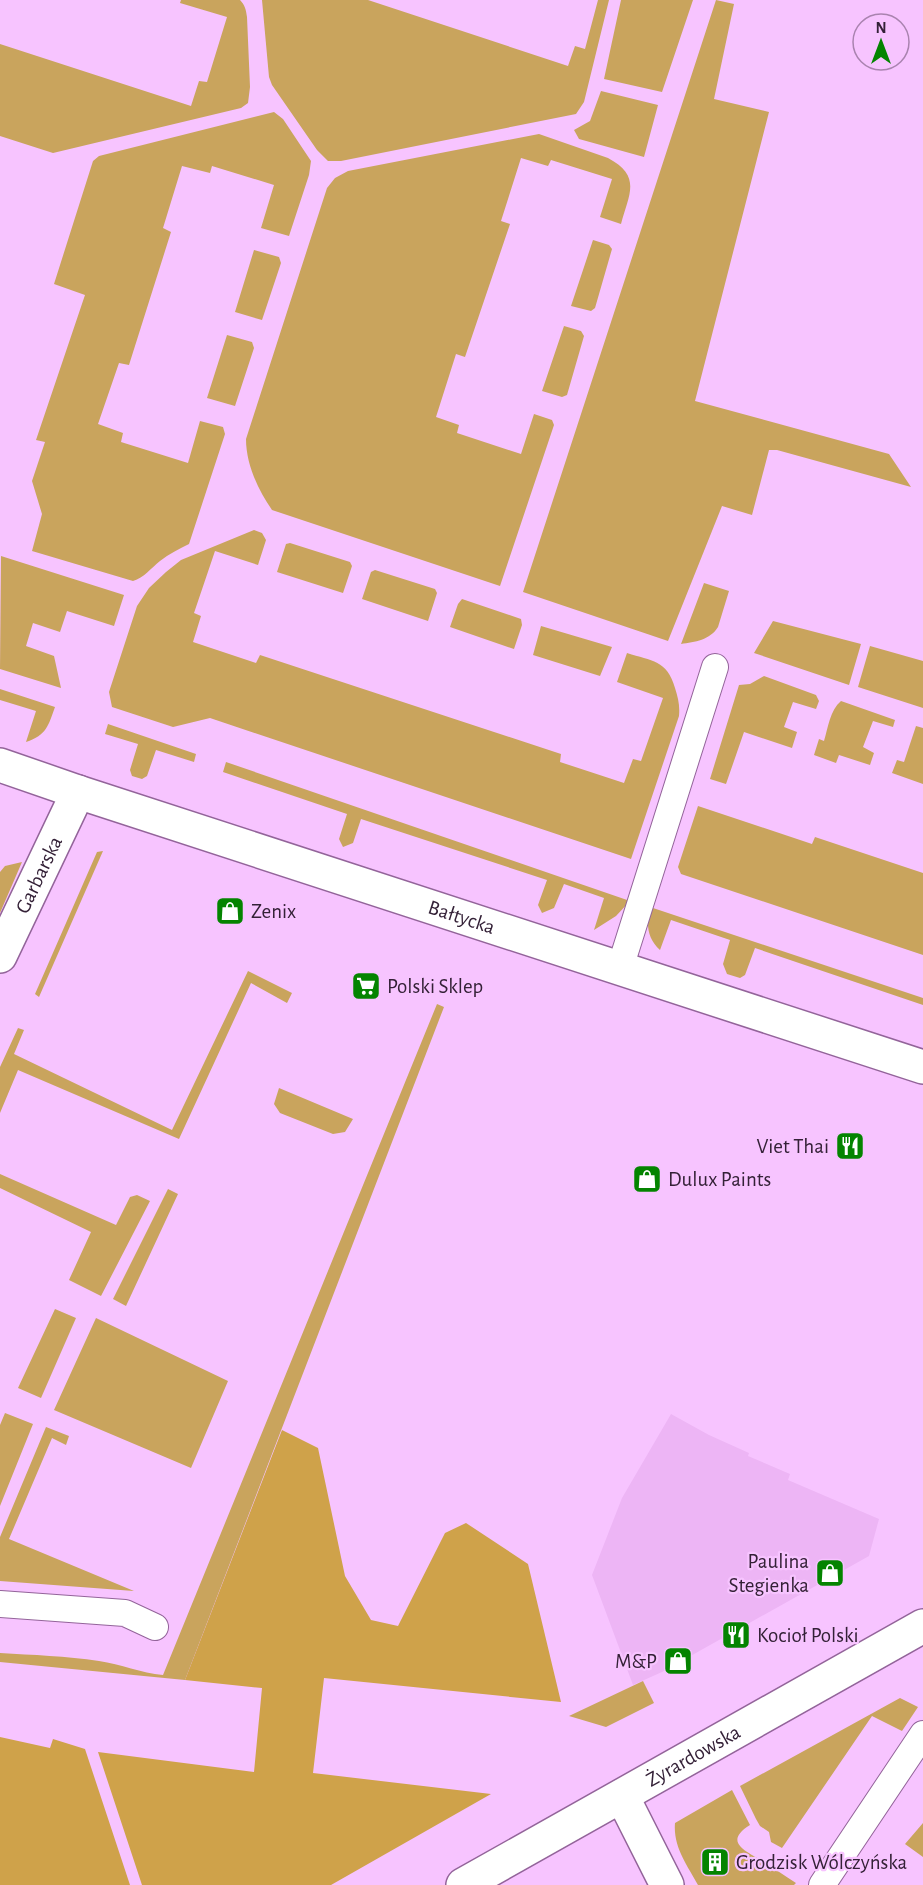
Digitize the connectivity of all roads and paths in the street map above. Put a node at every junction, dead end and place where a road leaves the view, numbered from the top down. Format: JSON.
{"nodes":[{"id":1,"x":715,"y":667,"type":"dead end"},
{"id":2,"x":0,"y":765,"type":"edge"},
{"id":3,"x":78,"y":792,"type":"junction"},
{"id":4,"x":0,"y":956,"type":"edge"},
{"id":5,"x":620,"y":968,"type":"junction"},
{"id":6,"x":923,"y":1067,"type":"edge"},
{"id":7,"x":0,"y":1604,"type":"edge"},
{"id":8,"x":923,"y":1626,"type":"edge"},
{"id":9,"x":155,"y":1627,"type":"dead end"},
{"id":10,"x":923,"y":1734,"type":"edge"},
{"id":11,"x":622,"y":1796,"type":"junction"},
{"id":12,"x":463,"y":1885,"type":"edge"},
{"id":13,"x":667,"y":1885,"type":"edge"},
{"id":14,"x":822,"y":1885,"type":"edge"}],
"edges":[{"from":1,"to":5,"type":"lane"},
{"from":2,"to":3,"type":"street","name":"Bałtycka"},
{"from":3,"to":4,"type":"street","name":"Garbarska"},
{"from":3,"to":5,"type":"street","name":"Bałtycka"},
{"from":5,"to":6,"type":"street","name":"Bałtycka"},
{"from":7,"to":9,"type":"lane"},
{"from":8,"to":11,"type":"street","name":"Żyrardowska"},
{"from":10,"to":14,"type":"lane"},
{"from":11,"to":12,"type":"street","name":"Żyrardowska"},
{"from":11,"to":13,"type":"street"}]}
